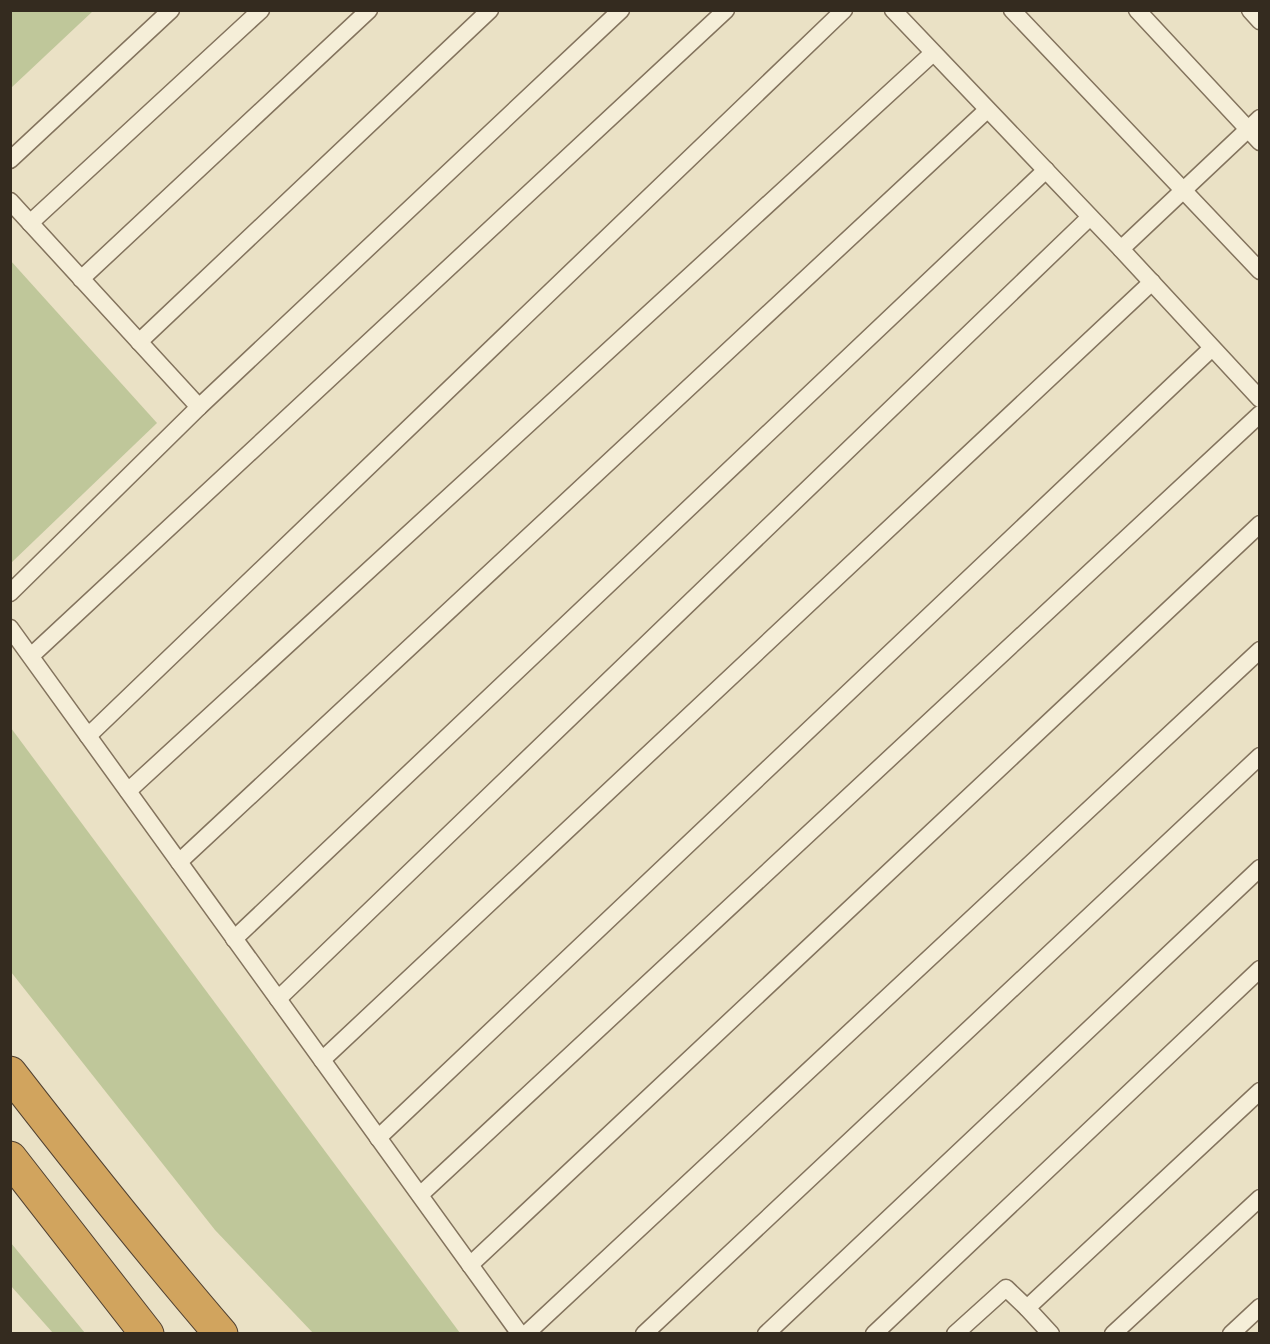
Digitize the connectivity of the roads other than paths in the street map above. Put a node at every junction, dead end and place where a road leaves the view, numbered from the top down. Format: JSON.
{"nodes":[{"id":1,"x":171,"y":10,"type":"edge"},
{"id":2,"x":261,"y":10,"type":"edge"},
{"id":3,"x":369,"y":10,"type":"edge"},
{"id":4,"x":490,"y":10,"type":"edge"},
{"id":5,"x":621,"y":10,"type":"edge"},
{"id":6,"x":726,"y":10,"type":"edge"},
{"id":7,"x":844,"y":10,"type":"edge"},
{"id":8,"x":892,"y":10,"type":"edge"},
{"id":9,"x":1012,"y":10,"type":"edge"},
{"id":10,"x":1137,"y":10,"type":"edge"},
{"id":11,"x":1250,"y":10,"type":"edge"},
{"id":12,"x":1260,"y":21,"type":"edge"},
{"id":13,"x":933,"y":53,"type":"junction"},
{"id":14,"x":987,"y":110,"type":"junction"},
{"id":15,"x":1254,"y":124,"type":"edge"},
{"id":16,"x":1260,"y":142,"type":"edge"},
{"id":17,"x":10,"y":160,"type":"edge"},
{"id":18,"x":1046,"y":171,"type":"junction"},
{"id":19,"x":1183,"y":191,"type":"junction"},
{"id":20,"x":10,"y":201,"type":"edge"},
{"id":21,"x":1090,"y":217,"type":"junction"},
{"id":22,"x":30,"y":223,"type":"junction"},
{"id":23,"x":1121,"y":249,"type":"junction"},
{"id":24,"x":1260,"y":272,"type":"edge"},
{"id":25,"x":81,"y":279,"type":"junction"},
{"id":26,"x":1152,"y":282,"type":"junction"},
{"id":27,"x":139,"y":342,"type":"junction"},
{"id":28,"x":1212,"y":348,"type":"junction"},
{"id":29,"x":1260,"y":399,"type":"edge"},
{"id":30,"x":199,"y":407,"type":"junction"},
{"id":31,"x":1260,"y":414,"type":"edge"},
{"id":32,"x":1260,"y":524,"type":"edge"},
{"id":33,"x":10,"y":593,"type":"edge"},
{"id":34,"x":10,"y":628,"type":"edge"},
{"id":35,"x":1260,"y":650,"type":"edge"},
{"id":36,"x":31,"y":656,"type":"junction"},
{"id":37,"x":88,"y":736,"type":"junction"},
{"id":38,"x":1260,"y":756,"type":"edge"},
{"id":39,"x":128,"y":791,"type":"junction"},
{"id":40,"x":179,"y":862,"type":"junction"},
{"id":41,"x":1260,"y":868,"type":"edge"},
{"id":42,"x":234,"y":939,"type":"junction"},
{"id":43,"x":1260,"y":969,"type":"edge"},
{"id":44,"x":278,"y":999,"type":"junction"},
{"id":45,"x":322,"y":1060,"type":"junction"},
{"id":46,"x":10,"y":1073,"type":"edge"},
{"id":47,"x":1260,"y":1091,"type":"edge"},
{"id":48,"x":378,"y":1138,"type":"junction"},
{"id":49,"x":10,"y":1158,"type":"edge"},
{"id":50,"x":420,"y":1195,"type":"junction"},
{"id":51,"x":1260,"y":1198,"type":"edge"},
{"id":52,"x":470,"y":1265,"type":"junction"},
{"id":53,"x":1260,"y":1307,"type":"edge"},
{"id":54,"x":1027,"y":1308,"type":"junction"},
{"id":55,"x":147,"y":1334,"type":"edge"},
{"id":56,"x":221,"y":1334,"type":"edge"},
{"id":57,"x":520,"y":1334,"type":"edge"},
{"id":58,"x":525,"y":1334,"type":"edge"},
{"id":59,"x":644,"y":1334,"type":"edge"},
{"id":60,"x":766,"y":1334,"type":"edge"},
{"id":61,"x":874,"y":1334,"type":"edge"},
{"id":62,"x":955,"y":1334,"type":"edge"},
{"id":63,"x":1051,"y":1334,"type":"edge"},
{"id":64,"x":1113,"y":1334,"type":"edge"},
{"id":65,"x":1231,"y":1334,"type":"edge"}],
"edges":[{"from":1,"to":17,"type":"lane"},
{"from":2,"to":22,"type":"lane"},
{"from":3,"to":25,"type":"lane"},
{"from":4,"to":27,"type":"lane"},
{"from":5,"to":30,"type":"lane"},
{"from":6,"to":36,"type":"lane"},
{"from":7,"to":37,"type":"lane"},
{"from":8,"to":13,"type":"lane"},
{"from":9,"to":19,"type":"lane"},
{"from":10,"to":15,"type":"lane"},
{"from":11,"to":12,"type":"lane"},
{"from":13,"to":14,"type":"lane"},
{"from":13,"to":39,"type":"lane"},
{"from":14,"to":18,"type":"lane"},
{"from":14,"to":40,"type":"lane"},
{"from":15,"to":16,"type":"lane"},
{"from":15,"to":19,"type":"lane"},
{"from":18,"to":21,"type":"lane"},
{"from":18,"to":42,"type":"lane"},
{"from":19,"to":23,"type":"lane"},
{"from":19,"to":24,"type":"lane"},
{"from":20,"to":22,"type":"lane"},
{"from":21,"to":23,"type":"lane"},
{"from":21,"to":44,"type":"lane"},
{"from":22,"to":25,"type":"lane"},
{"from":23,"to":26,"type":"lane"},
{"from":25,"to":27,"type":"lane"},
{"from":26,"to":28,"type":"lane"},
{"from":26,"to":45,"type":"lane"},
{"from":27,"to":30,"type":"lane"},
{"from":28,"to":29,"type":"lane"},
{"from":28,"to":48,"type":"lane"},
{"from":30,"to":33,"type":"lane"},
{"from":31,"to":50,"type":"lane"},
{"from":32,"to":52,"type":"lane"},
{"from":34,"to":36,"type":"lane"},
{"from":35,"to":58,"type":"lane"},
{"from":36,"to":37,"type":"lane"},
{"from":37,"to":39,"type":"lane"},
{"from":38,"to":59,"type":"lane"},
{"from":39,"to":40,"type":"lane"},
{"from":40,"to":42,"type":"lane"},
{"from":41,"to":60,"type":"lane"},
{"from":42,"to":44,"type":"lane"},
{"from":43,"to":61,"type":"lane"},
{"from":44,"to":45,"type":"lane"},
{"from":45,"to":48,"type":"lane"},
{"from":46,"to":56,"type":"highway"},
{"from":47,"to":54,"type":"lane"},
{"from":48,"to":50,"type":"lane"},
{"from":49,"to":55,"type":"highway"},
{"from":50,"to":52,"type":"lane"},
{"from":51,"to":64,"type":"lane"},
{"from":52,"to":57,"type":"lane"},
{"from":53,"to":65,"type":"lane"},
{"from":54,"to":62,"type":"lane"},
{"from":54,"to":63,"type":"lane"}]}
